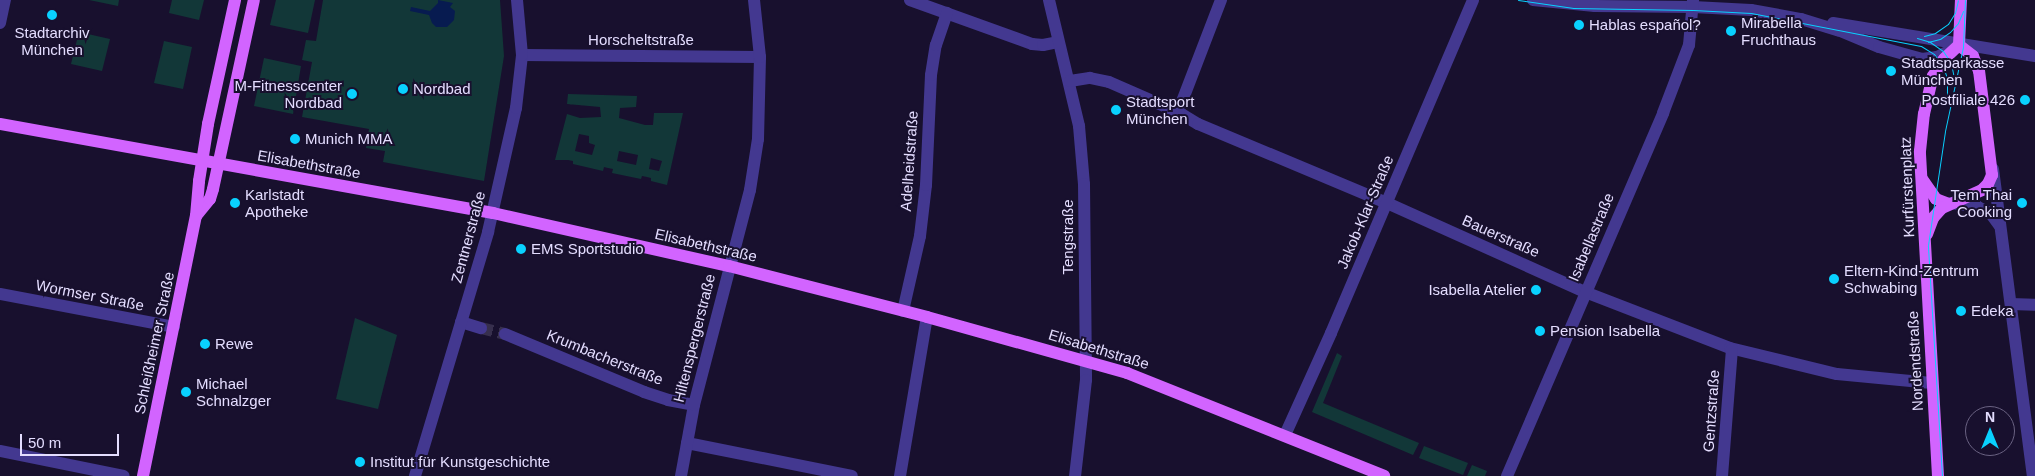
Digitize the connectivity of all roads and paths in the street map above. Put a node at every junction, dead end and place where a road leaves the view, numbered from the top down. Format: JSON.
{"nodes":[{"id":1,"x":5,"y":0,"type":"edge"},
{"id":2,"x":235,"y":0,"type":"edge"},
{"id":3,"x":254,"y":0,"type":"edge"},
{"id":4,"x":517,"y":0,"type":"edge"},
{"id":5,"x":754,"y":0,"type":"edge"},
{"id":6,"x":910,"y":0,"type":"edge"},
{"id":7,"x":1049,"y":0,"type":"edge"},
{"id":8,"x":1221,"y":0,"type":"edge"},
{"id":9,"x":1473,"y":0,"type":"edge"},
{"id":10,"x":1534,"y":0,"type":"edge"},
{"id":11,"x":1961,"y":0,"type":"edge"},
{"id":12,"x":1693,"y":3,"type":"edge"},
{"id":13,"x":947,"y":13,"type":"junction"},
{"id":14,"x":1801,"y":19,"type":"junction"},
{"id":15,"x":0,"y":23,"type":"edge"},
{"id":16,"x":1058,"y":42,"type":"junction"},
{"id":17,"x":1959,"y":44,"type":"junction"},
{"id":18,"x":522,"y":55,"type":"junction"},
{"id":19,"x":2035,"y":56,"type":"edge"},
{"id":20,"x":760,"y":57,"type":"junction"},
{"id":21,"x":1917,"y":58,"type":"junction"},
{"id":22,"x":1934,"y":76,"type":"junction"},
{"id":23,"x":1070,"y":81,"type":"junction"},
{"id":24,"x":1178,"y":112,"type":"junction"},
{"id":25,"x":0,"y":124,"type":"edge"},
{"id":26,"x":202,"y":162,"type":"junction"},
{"id":27,"x":219,"y":164,"type":"junction"},
{"id":28,"x":1992,"y":167,"type":"junction"},
{"id":29,"x":1921,"y":177,"type":"junction"},
{"id":30,"x":1387,"y":203,"type":"junction"},
{"id":31,"x":1950,"y":204,"type":"junction"},
{"id":32,"x":493,"y":212,"type":"junction"},
{"id":33,"x":196,"y":216,"type":"junction"},
{"id":34,"x":2000,"y":227,"type":"junction"},
{"id":35,"x":1925,"y":244,"type":"junction"},
{"id":36,"x":728,"y":266,"type":"junction"},
{"id":37,"x":1585,"y":292,"type":"junction"},
{"id":38,"x":0,"y":294,"type":"edge"},
{"id":39,"x":2011,"y":304,"type":"junction"},
{"id":40,"x":2035,"y":305,"type":"edge"},
{"id":41,"x":903,"y":311,"type":"junction"},
{"id":42,"x":927,"y":317,"type":"junction"},
{"id":43,"x":461,"y":322,"type":"junction"},
{"id":44,"x":174,"y":327,"type":"junction"},
{"id":45,"x":482,"y":328,"type":"tunnel mouth"},
{"id":46,"x":505,"y":334,"type":"tunnel mouth"},
{"id":47,"x":1732,"y":349,"type":"junction"},
{"id":48,"x":1086,"y":360,"type":"junction"},
{"id":49,"x":1932,"y":383,"type":"junction"},
{"id":50,"x":694,"y":405,"type":"junction"},
{"id":51,"x":1284,"y":436,"type":"junction"},
{"id":52,"x":687,"y":443,"type":"junction"},
{"id":53,"x":0,"y":451,"type":"edge"},
{"id":54,"x":124,"y":476,"type":"edge"},
{"id":55,"x":142,"y":476,"type":"edge"},
{"id":56,"x":415,"y":476,"type":"edge"},
{"id":57,"x":681,"y":476,"type":"edge"},
{"id":58,"x":852,"y":476,"type":"edge"},
{"id":59,"x":900,"y":476,"type":"edge"},
{"id":60,"x":1075,"y":476,"type":"edge"},
{"id":61,"x":1384,"y":476,"type":"edge"},
{"id":62,"x":1507,"y":476,"type":"edge"},
{"id":63,"x":1722,"y":476,"type":"edge"},
{"id":64,"x":1938,"y":476,"type":"edge"},
{"id":65,"x":2033,"y":476,"type":"edge"}],
"edges":[{"from":1,"to":15,"type":"street"},
{"from":2,"to":26,"type":"main road","name":"Schleißheimer Straße"},
{"from":3,"to":27,"type":"main road","name":"Schleißheimer Straße"},
{"from":4,"to":18,"type":"street","name":"Zentnerstraße"},
{"from":5,"to":20,"type":"street","name":"Hiltenspergerstraße"},
{"from":6,"to":13,"type":"street"},
{"from":7,"to":16,"type":"street","name":"Tengstraße"},
{"from":8,"to":24,"type":"street"},
{"from":9,"to":30,"type":"street","name":"Jakob-Klar-Straße"},
{"from":10,"to":12,"type":"street"},
{"from":11,"to":17,"type":"main road"},
{"from":12,"to":14,"type":"street"},
{"from":12,"to":37,"type":"street","name":"Isabellastraße"},
{"from":13,"to":16,"type":"street"},
{"from":13,"to":41,"type":"street","name":"Adelheidstraße"},
{"from":14,"to":17,"type":"street"},
{"from":14,"to":21,"type":"street"},
{"from":16,"to":23,"type":"street","name":"Tengstraße"},
{"from":17,"to":19,"type":"street"},
{"from":17,"to":21,"type":"street"},
{"from":17,"to":22,"type":"main road","name":"Kurfürstenplatz"},
{"from":17,"to":28,"type":"main road","name":"Kurfürstenplatz"},
{"from":18,"to":20,"type":"street","name":"Horscheltstraße"},
{"from":18,"to":32,"type":"street","name":"Zentnerstraße"},
{"from":20,"to":36,"type":"street","name":"Hiltenspergerstraße"},
{"from":21,"to":22,"type":"street"},
{"from":22,"to":29,"type":"main road","name":"Kurfürstenplatz"},
{"from":23,"to":24,"type":"street","name":"Bauerstraße"},
{"from":23,"to":48,"type":"street","name":"Tengstraße"},
{"from":24,"to":30,"type":"street","name":"Bauerstraße"},
{"from":25,"to":26,"type":"main road","name":"Elisabethstraße"},
{"from":26,"to":27,"type":"main road","name":"Elisabethstraße"},
{"from":26,"to":33,"type":"main road","name":"Schleißheimer Straße"},
{"from":27,"to":32,"type":"main road","name":"Elisabethstraße"},
{"from":27,"to":33,"type":"main road","name":"Schleißheimer Straße"},
{"from":28,"to":31,"type":"main road","name":"Kurfürstenplatz"},
{"from":28,"to":34,"type":"street","name":"Kurfürstenplatz"},
{"from":29,"to":31,"type":"main road"},
{"from":29,"to":35,"type":"main road","name":"Kurfürstenplatz"},
{"from":30,"to":37,"type":"street","name":"Bauerstraße"},
{"from":30,"to":51,"type":"street","name":"Jakob-Klar-Straße"},
{"from":31,"to":34,"type":"street"},
{"from":31,"to":35,"type":"main road","name":"Kurfürstenplatz"},
{"from":32,"to":36,"type":"main road","name":"Elisabethstraße"},
{"from":32,"to":43,"type":"street","name":"Zentnerstraße"},
{"from":33,"to":44,"type":"main road","name":"Schleißheimer Straße"},
{"from":34,"to":39,"type":"street","name":"Kurfürstenplatz"},
{"from":35,"to":49,"type":"main road","name":"Nordendstraße"},
{"from":36,"to":41,"type":"main road","name":"Elisabethstraße"},
{"from":36,"to":50,"type":"street","name":"Hiltenspergerstraße"},
{"from":37,"to":47,"type":"street","name":"Bauerstraße"},
{"from":37,"to":62,"type":"street","name":"Isabellastraße"},
{"from":38,"to":44,"type":"street","name":"Wormser Straße"},
{"from":39,"to":40,"type":"street"},
{"from":39,"to":65,"type":"street","name":"Kurfürstenplatz"},
{"from":41,"to":42,"type":"main road","name":"Elisabethstraße"},
{"from":42,"to":48,"type":"main road","name":"Elisabethstraße"},
{"from":42,"to":59,"type":"street"},
{"from":43,"to":45,"type":"street"},
{"from":43,"to":56,"type":"street","name":"Zentnerstraße"},
{"from":44,"to":55,"type":"main road","name":"Schleißheimer Straße"},
{"from":46,"to":50,"type":"street","name":"Krumbacherstraße"},
{"from":47,"to":49,"type":"street","name":"Bauerstraße"},
{"from":47,"to":63,"type":"street","name":"Gentzstraße"},
{"from":48,"to":51,"type":"main road","name":"Elisabethstraße"},
{"from":48,"to":60,"type":"street","name":"Tengstraße"},
{"from":49,"to":64,"type":"main road","name":"Nordendstraße"},
{"from":50,"to":52,"type":"street","name":"Hiltenspergerstraße"},
{"from":51,"to":61,"type":"main road","name":"Elisabethstraße"},
{"from":52,"to":57,"type":"street","name":"Hiltenspergerstraße"},
{"from":52,"to":58,"type":"street"},
{"from":53,"to":54,"type":"street"}]}
